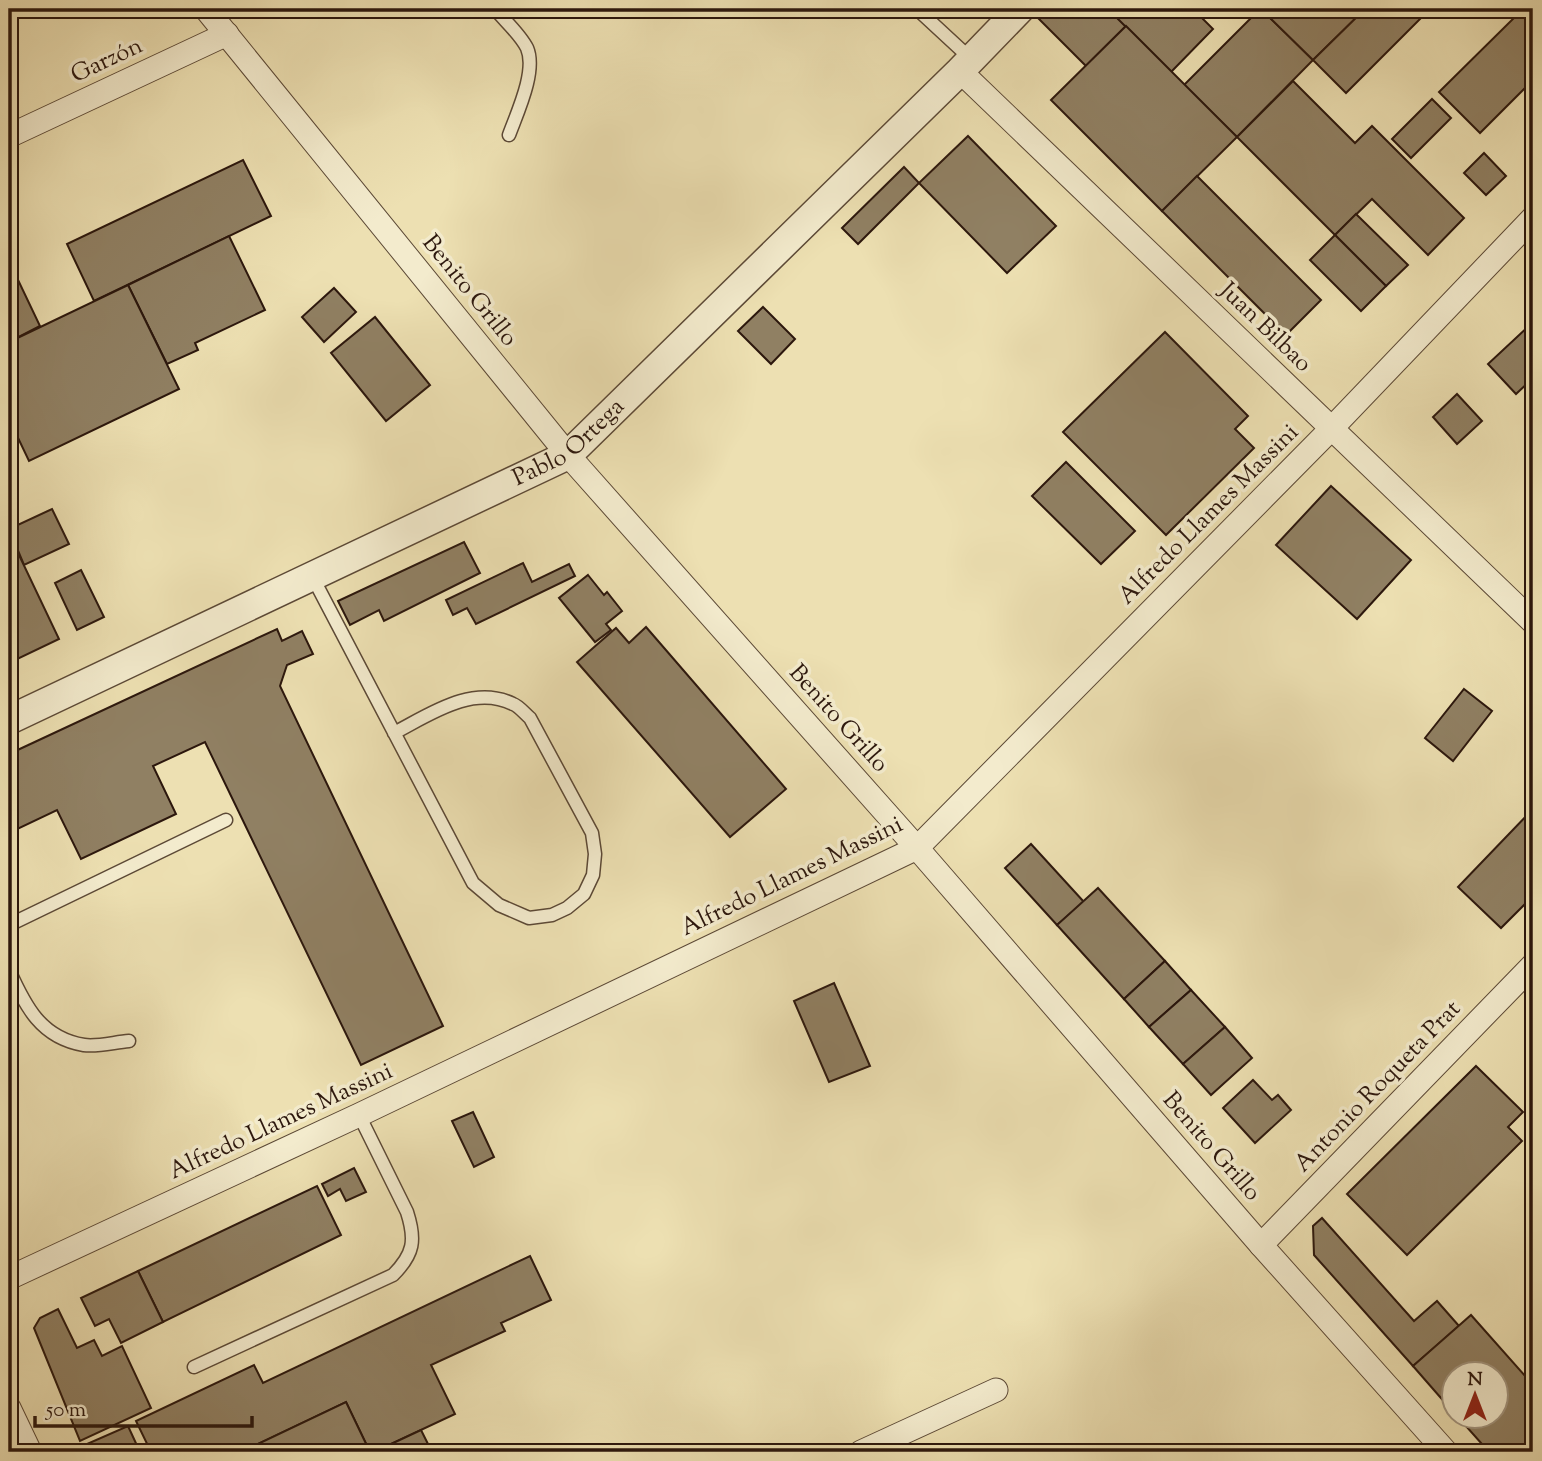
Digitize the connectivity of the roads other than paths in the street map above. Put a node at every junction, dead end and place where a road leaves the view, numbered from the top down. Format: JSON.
{"nodes":[{"id":1,"x":206,"y":9,"type":"edge"},
{"id":2,"x":495,"y":9,"type":"edge"},
{"id":3,"x":917,"y":9,"type":"edge"},
{"id":4,"x":1020,"y":9,"type":"edge"},
{"id":5,"x":226,"y":34,"type":"junction"},
{"id":6,"x":966,"y":65,"type":"junction"},
{"id":7,"x":509,"y":135,"type":"dead end"},
{"id":8,"x":9,"y":136,"type":"edge"},
{"id":9,"x":1533,"y":218,"type":"edge"},
{"id":10,"x":1332,"y":428,"type":"junction"},
{"id":11,"x":568,"y":455,"type":"junction"},
{"id":12,"x":312,"y":576,"type":"junction"},
{"id":13,"x":1533,"y":622,"type":"edge"},
{"id":14,"x":9,"y":720,"type":"edge"},
{"id":15,"x":394,"y":733,"type":"junction"},
{"id":16,"x":226,"y":820,"type":"dead end"},
{"id":17,"x":917,"y":848,"type":"junction"},
{"id":18,"x":9,"y":925,"type":"edge"},
{"id":19,"x":1533,"y":965,"type":"edge"},
{"id":20,"x":9,"y":970,"type":"edge"},
{"id":21,"x":129,"y":1041,"type":"dead end"},
{"id":22,"x":359,"y":1115,"type":"junction"},
{"id":23,"x":1261,"y":1245,"type":"junction"},
{"id":24,"x":9,"y":1278,"type":"edge"},
{"id":25,"x":194,"y":1367,"type":"dead end"},
{"id":26,"x":996,"y":1390,"type":"dead end"},
{"id":27,"x":9,"y":1408,"type":"edge"},
{"id":28,"x":30,"y":1452,"type":"edge"},
{"id":29,"x":861,"y":1452,"type":"edge"},
{"id":30,"x":1446,"y":1452,"type":"edge"}],
"edges":[{"from":1,"to":5,"type":"street","name":"Benito Grillo"},
{"from":2,"to":7,"type":"lane"},
{"from":3,"to":6,"type":"lane"},
{"from":4,"to":6,"type":"street","name":"Pablo Ortega"},
{"from":5,"to":8,"type":"street","name":"Garzón"},
{"from":5,"to":11,"type":"street","name":"Benito Grillo"},
{"from":6,"to":10,"type":"street","name":"Juan Bilbao"},
{"from":6,"to":11,"type":"street","name":"Pablo Ortega"},
{"from":9,"to":10,"type":"street","name":"Alfredo Llames Massini"},
{"from":10,"to":13,"type":"street","name":"Juan Bilbao"},
{"from":10,"to":17,"type":"street","name":"Alfredo Llames Massini"},
{"from":11,"to":12,"type":"street","name":"Pablo Ortega"},
{"from":11,"to":17,"type":"street","name":"Benito Grillo"},
{"from":12,"to":14,"type":"street","name":"Pablo Ortega"},
{"from":12,"to":15,"type":"lane"},
{"from":15,"to":15,"type":"lane"},
{"from":16,"to":18,"type":"lane"},
{"from":17,"to":22,"type":"street","name":"Alfredo Llames Massini"},
{"from":17,"to":23,"type":"street","name":"Benito Grillo"},
{"from":19,"to":23,"type":"street","name":"Antonio Roqueta Prat"},
{"from":20,"to":21,"type":"lane"},
{"from":22,"to":24,"type":"street","name":"Alfredo Llames Massini"},
{"from":22,"to":25,"type":"lane"},
{"from":23,"to":30,"type":"street","name":"Benito Grillo"},
{"from":26,"to":29,"type":"street"},
{"from":27,"to":28,"type":"street"}]}
